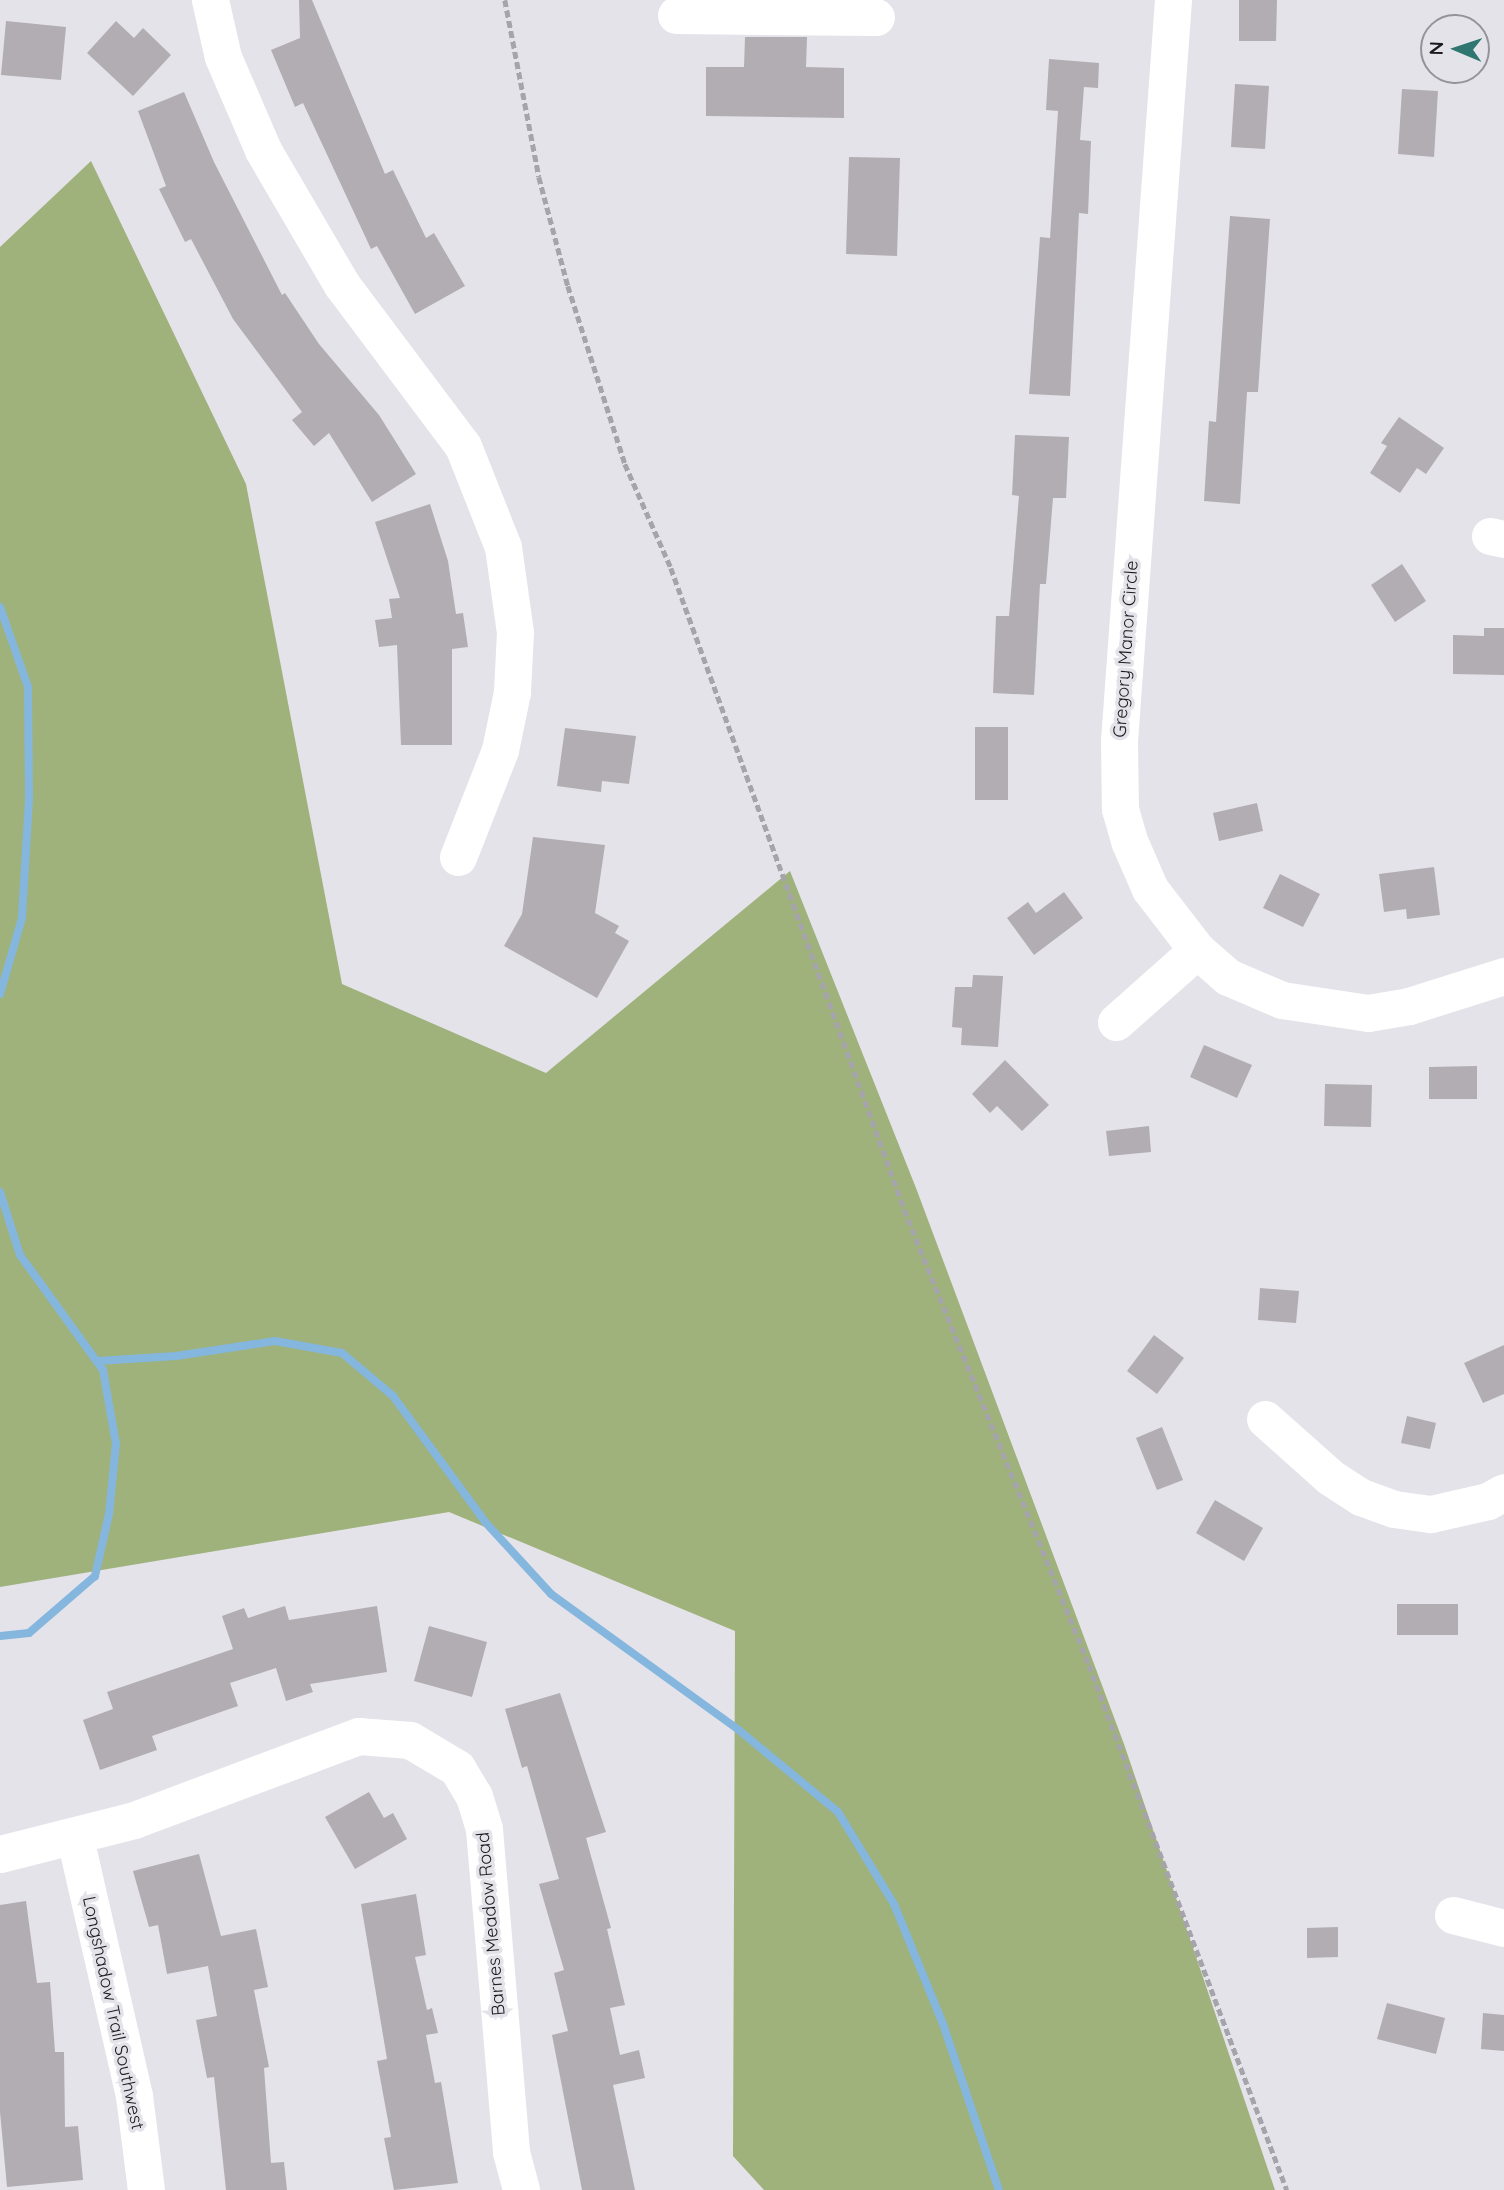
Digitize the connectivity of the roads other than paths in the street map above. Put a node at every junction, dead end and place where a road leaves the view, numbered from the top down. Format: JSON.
{"nodes":[{"id":1,"x":210,"y":0,"type":"edge"},
{"id":2,"x":1173,"y":0,"type":"edge"},
{"id":3,"x":676,"y":7,"type":"edge"},
{"id":4,"x":876,"y":17,"type":"dead end"},
{"id":5,"x":458,"y":857,"type":"dead end"},
{"id":6,"x":1197,"y":950,"type":"junction"},
{"id":7,"x":1504,"y":976,"type":"edge"},
{"id":8,"x":1116,"y":1022,"type":"dead end"},
{"id":9,"x":1265,"y":1419,"type":"dead end"},
{"id":10,"x":1504,"y":1492,"type":"edge"},
{"id":11,"x":75,"y":1838,"type":"junction"},
{"id":12,"x":0,"y":1854,"type":"edge"},
{"id":13,"x":1453,"y":1915,"type":"dead end"},
{"id":14,"x":1504,"y":1928,"type":"edge"},
{"id":15,"x":146,"y":2190,"type":"edge"},
{"id":16,"x":521,"y":2190,"type":"edge"}],
"edges":[{"from":1,"to":5,"type":"street"},
{"from":2,"to":6,"type":"street","name":"Gregory Manor Circle"},
{"from":3,"to":4,"type":"street"},
{"from":6,"to":7,"type":"street","name":"Gregory Manor Circle"},
{"from":6,"to":8,"type":"street"},
{"from":9,"to":10,"type":"street"},
{"from":11,"to":12,"type":"street","name":"Barnes Meadow Road"},
{"from":11,"to":15,"type":"street","name":"Longshadow Trail Southwest"},
{"from":11,"to":16,"type":"street","name":"Barnes Meadow Road"},
{"from":13,"to":14,"type":"street"}]}
